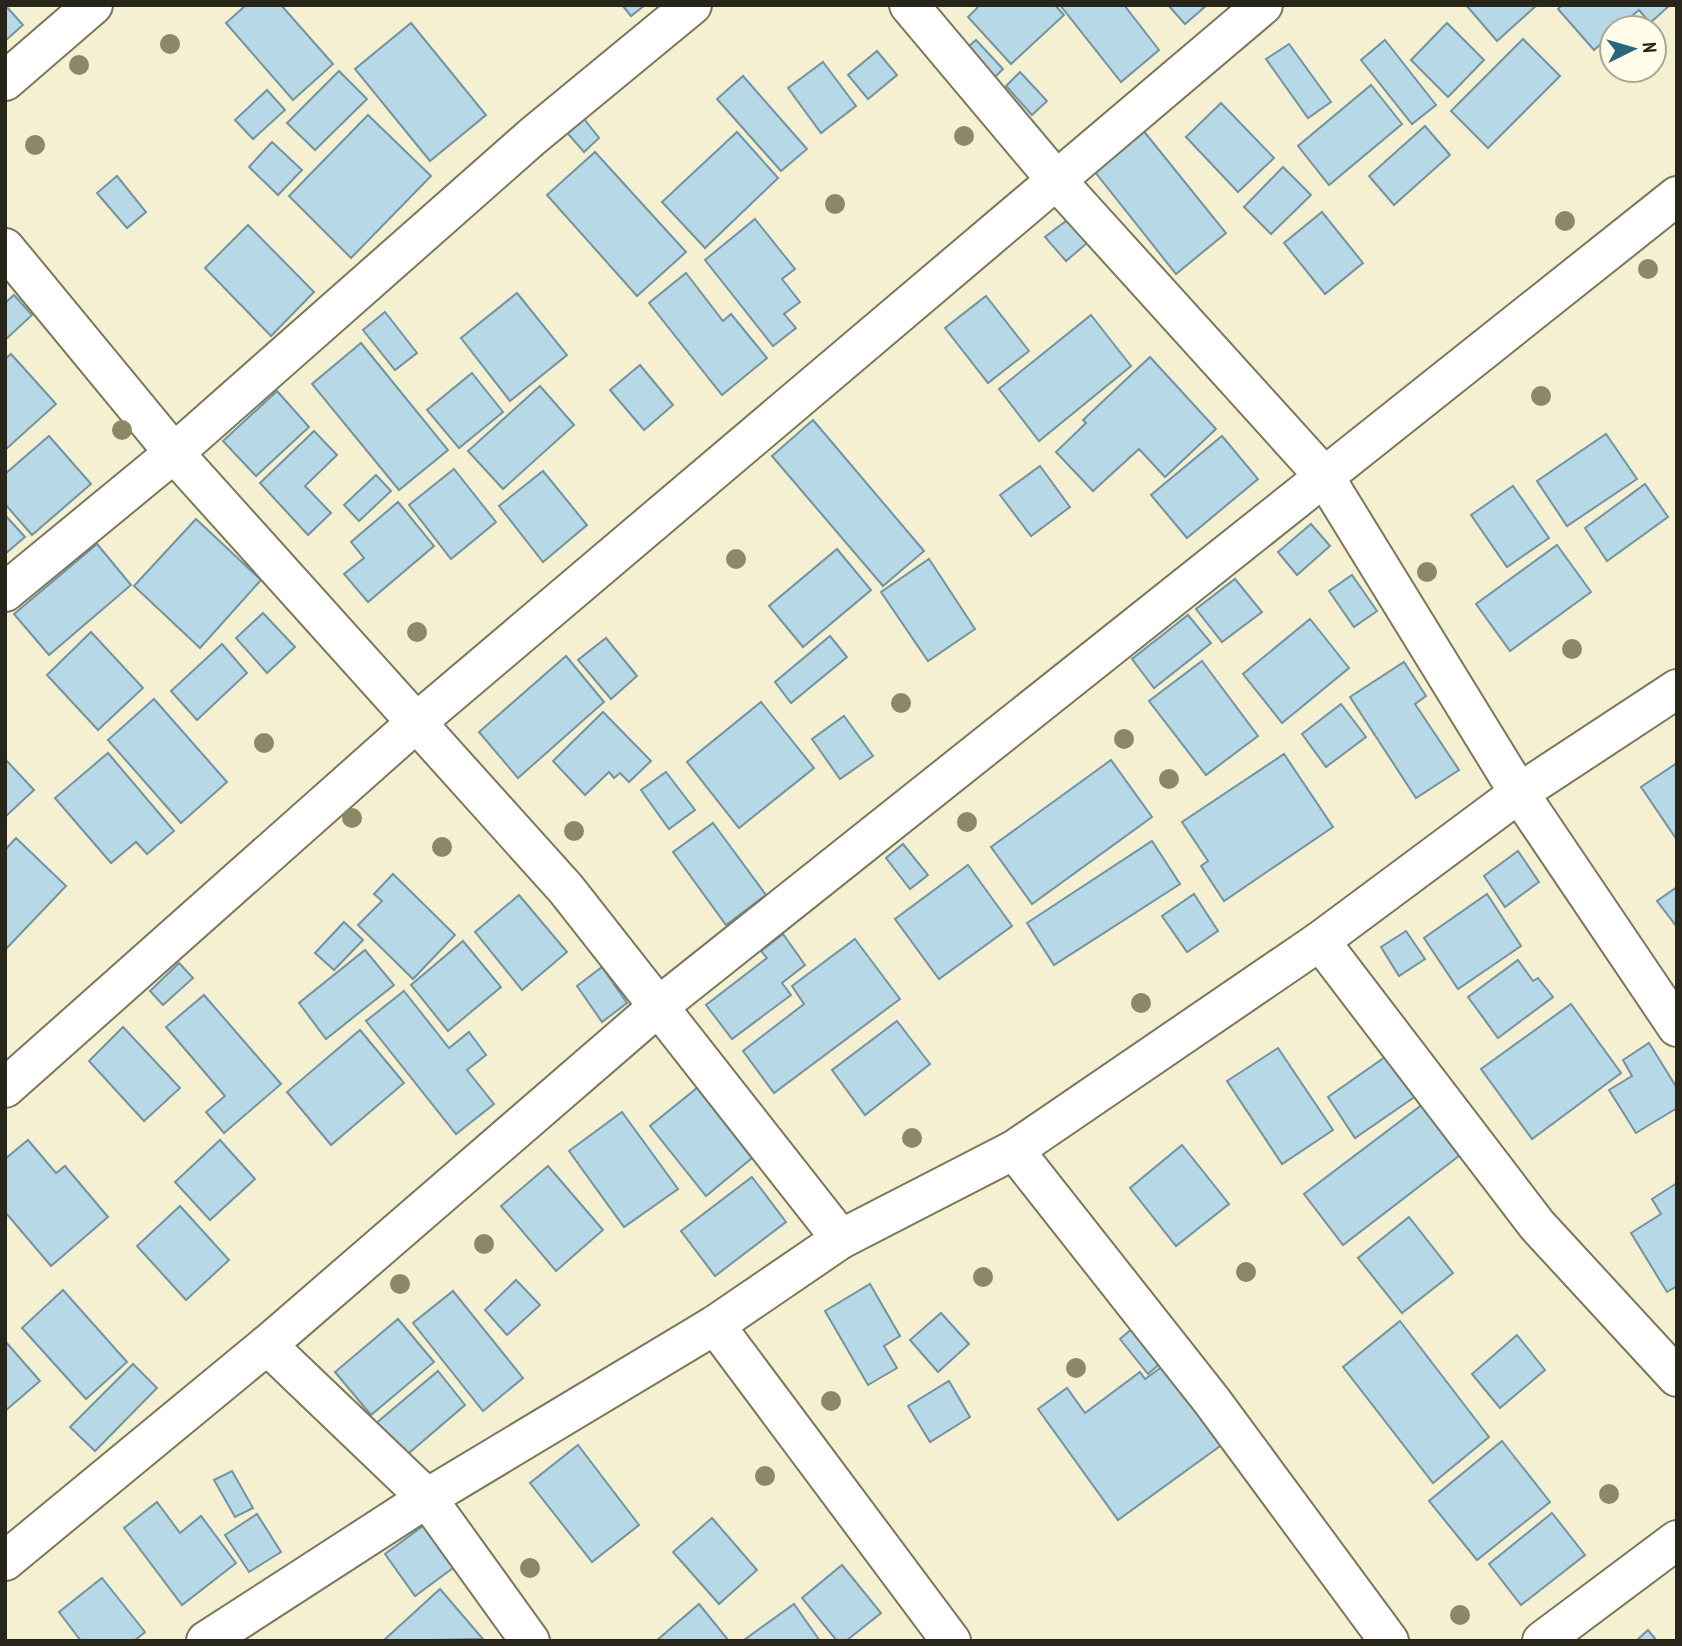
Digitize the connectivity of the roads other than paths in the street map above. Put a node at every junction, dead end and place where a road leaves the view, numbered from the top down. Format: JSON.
{"nodes":[{"id":1,"x":93,"y":5,"type":"edge"},
{"id":2,"x":692,"y":5,"type":"edge"},
{"id":3,"x":909,"y":5,"type":"edge"},
{"id":4,"x":1263,"y":5,"type":"edge"},
{"id":5,"x":5,"y":80,"type":"edge"},
{"id":6,"x":1057,"y":181,"type":"junction"},
{"id":7,"x":1677,"y":196,"type":"edge"},
{"id":8,"x":5,"y":248,"type":"edge"},
{"id":9,"x":174,"y":453,"type":"junction"},
{"id":10,"x":1324,"y":476,"type":"junction"},
{"id":11,"x":5,"y":592,"type":"edge"},
{"id":12,"x":1677,"y":689,"type":"edge"},
{"id":13,"x":418,"y":722,"type":"junction"},
{"id":14,"x":1519,"y":793,"type":"junction"},
{"id":15,"x":1320,"y":941,"type":"junction"},
{"id":16,"x":659,"y":1006,"type":"junction"},
{"id":17,"x":1677,"y":1027,"type":"edge"},
{"id":18,"x":5,"y":1088,"type":"edge"},
{"id":19,"x":1014,"y":1150,"type":"junction"},
{"id":20,"x":841,"y":1239,"type":"junction"},
{"id":21,"x":715,"y":1325,"type":"junction"},
{"id":22,"x":267,"y":1345,"type":"junction"},
{"id":23,"x":1677,"y":1377,"type":"edge"},
{"id":24,"x":426,"y":1499,"type":"junction"},
{"id":25,"x":1677,"y":1540,"type":"edge"},
{"id":26,"x":5,"y":1561,"type":"edge"},
{"id":27,"x":206,"y":1641,"type":"edge"},
{"id":28,"x":530,"y":1641,"type":"edge"},
{"id":29,"x":951,"y":1641,"type":"edge"},
{"id":30,"x":1389,"y":1641,"type":"edge"},
{"id":31,"x":1542,"y":1641,"type":"edge"}],
"edges":[{"from":1,"to":5,"type":"street"},
{"from":2,"to":9,"type":"street"},
{"from":3,"to":6,"type":"street"},
{"from":4,"to":6,"type":"street"},
{"from":6,"to":10,"type":"street"},
{"from":6,"to":13,"type":"street"},
{"from":7,"to":10,"type":"street"},
{"from":8,"to":9,"type":"street"},
{"from":9,"to":11,"type":"street"},
{"from":9,"to":13,"type":"street"},
{"from":10,"to":14,"type":"street"},
{"from":10,"to":16,"type":"street"},
{"from":12,"to":14,"type":"street"},
{"from":13,"to":16,"type":"street"},
{"from":13,"to":18,"type":"street"},
{"from":14,"to":15,"type":"street"},
{"from":14,"to":17,"type":"street"},
{"from":15,"to":19,"type":"street"},
{"from":15,"to":23,"type":"street"},
{"from":16,"to":20,"type":"street"},
{"from":16,"to":22,"type":"street"},
{"from":19,"to":20,"type":"street"},
{"from":19,"to":30,"type":"street"},
{"from":20,"to":21,"type":"street"},
{"from":21,"to":24,"type":"street"},
{"from":21,"to":29,"type":"street"},
{"from":22,"to":24,"type":"street"},
{"from":22,"to":26,"type":"street"},
{"from":24,"to":27,"type":"street"},
{"from":24,"to":28,"type":"street"},
{"from":25,"to":31,"type":"street"}]}
